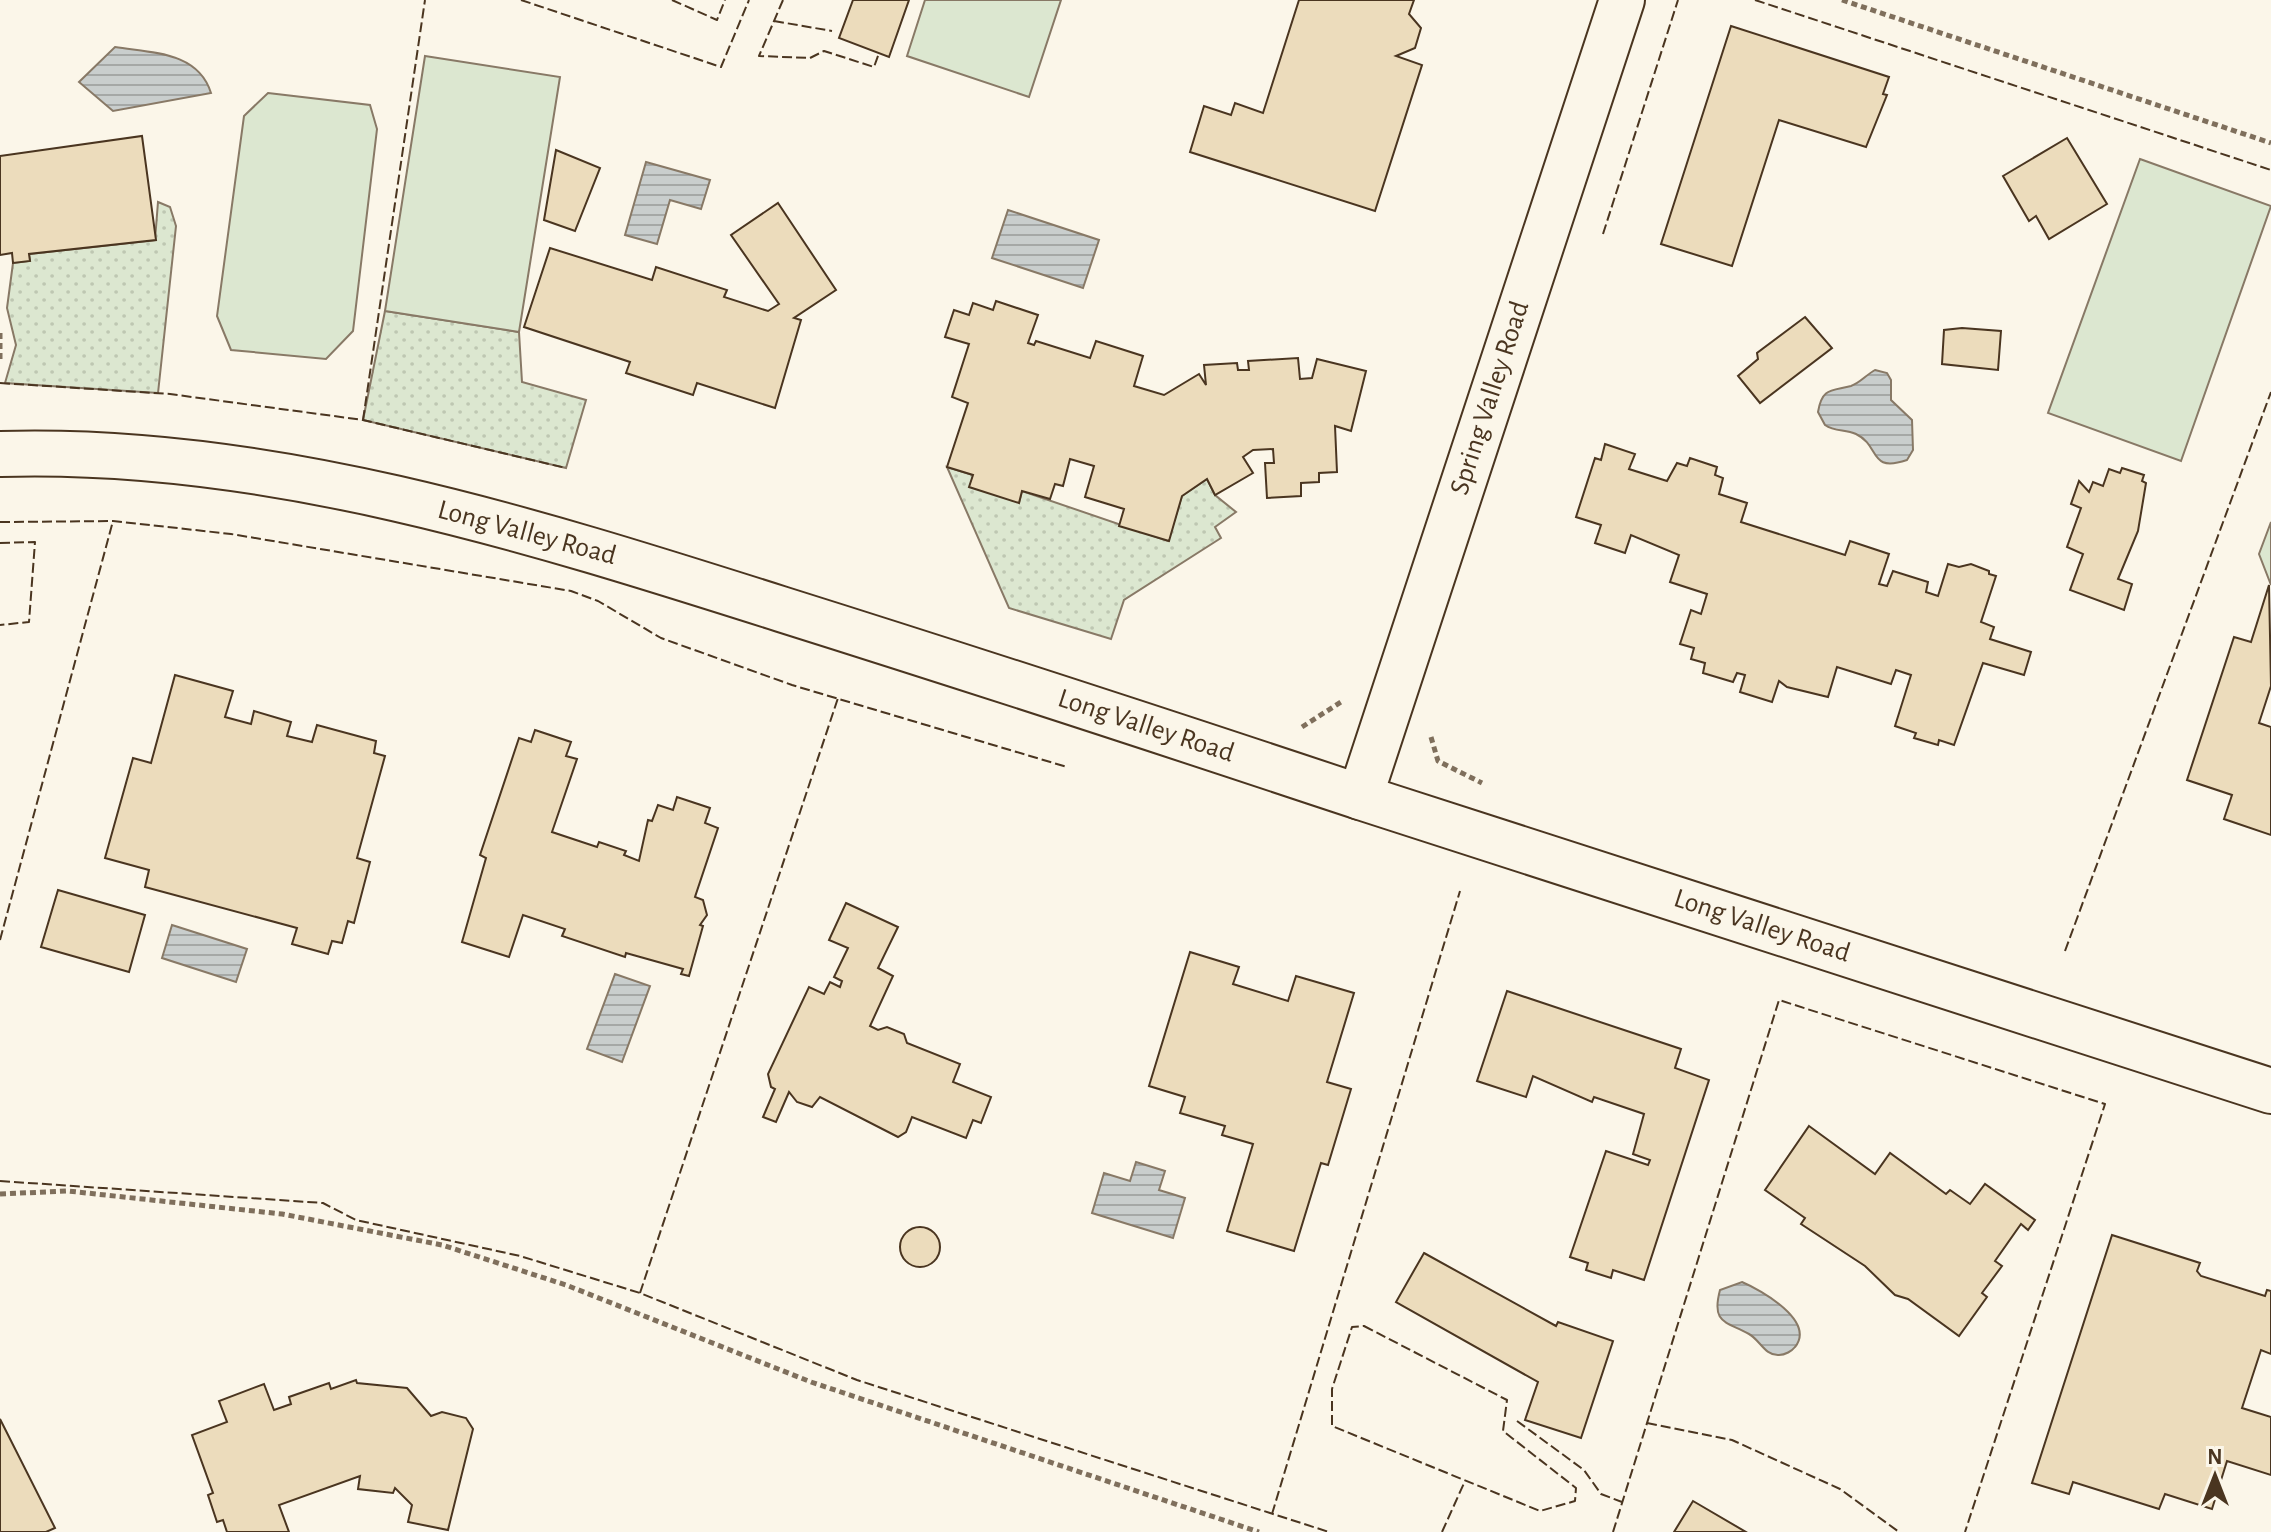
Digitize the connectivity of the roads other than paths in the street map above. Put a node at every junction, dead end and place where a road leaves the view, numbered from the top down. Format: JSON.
{"nodes":[{"id":1,"x":1622,"y":0,"type":"edge"},
{"id":2,"x":0,"y":454,"type":"edge"},
{"id":3,"x":1360,"y":797,"type":"junction"},
{"id":4,"x":2271,"y":1091,"type":"edge"}],
"edges":[{"from":1,"to":3,"type":"street","name":"Spring Valley Road"},
{"from":2,"to":3,"type":"street","name":"Long Valley Road"},
{"from":3,"to":4,"type":"street","name":"Long Valley Road"}]}
